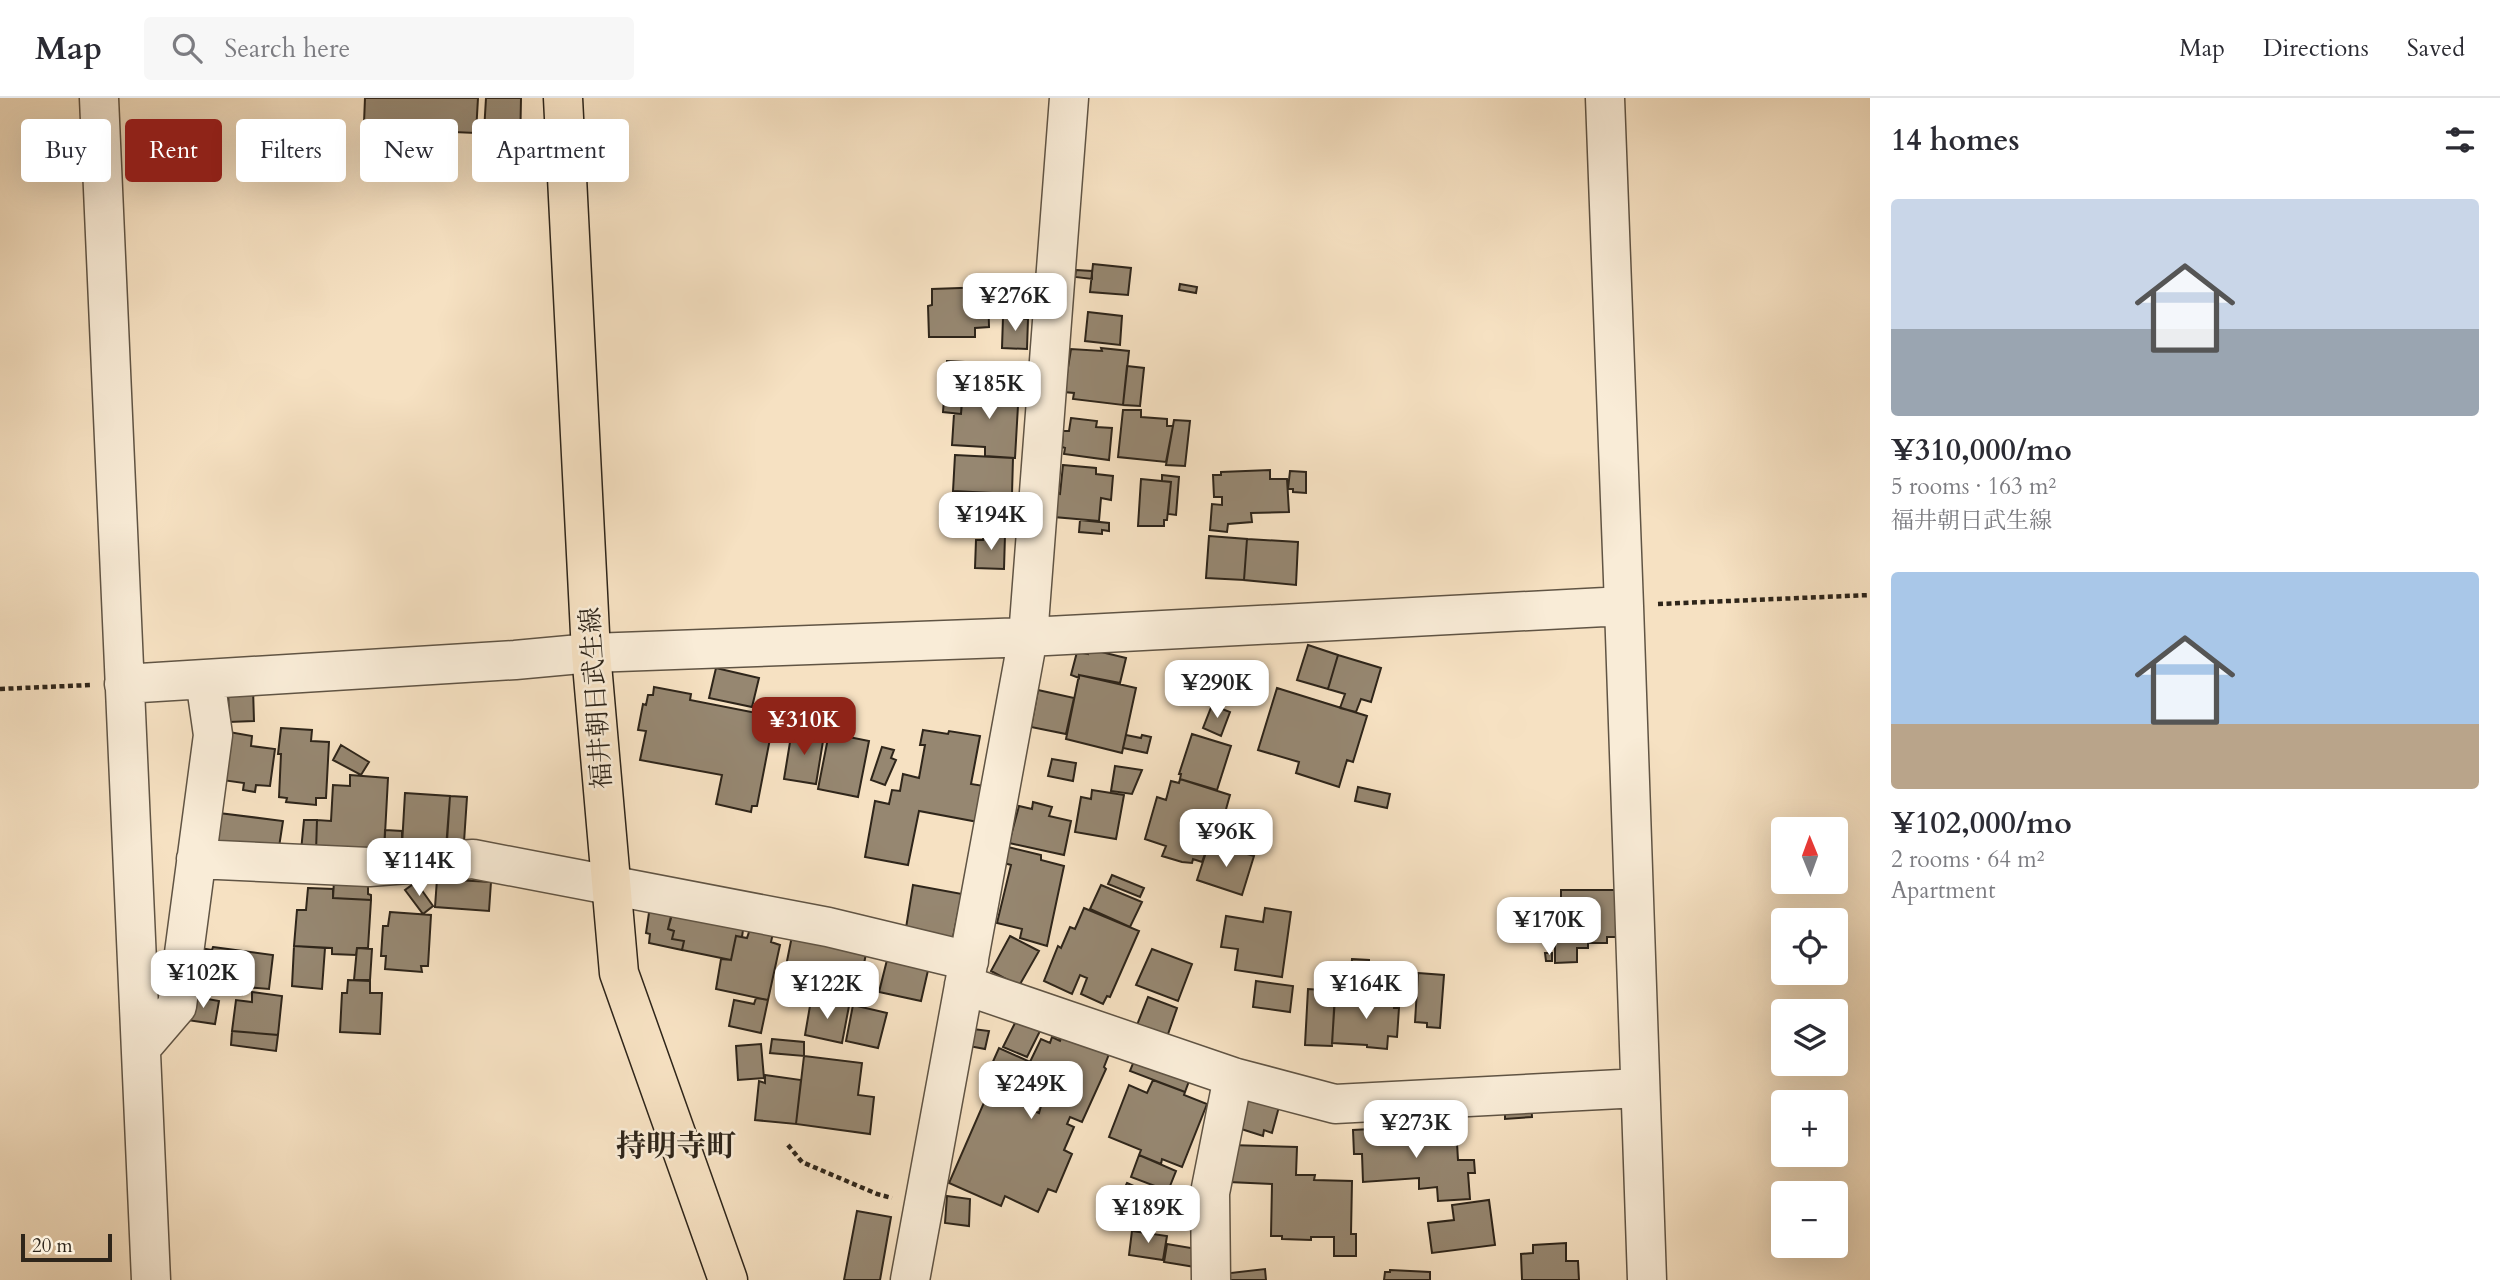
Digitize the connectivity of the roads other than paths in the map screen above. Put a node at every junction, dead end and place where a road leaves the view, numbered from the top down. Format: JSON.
{"nodes":[{"id":1,"x":99,"y":98,"type":"edge"},
{"id":2,"x":563,"y":98,"type":"edge"},
{"id":3,"x":1069,"y":98,"type":"edge"},
{"id":4,"x":1605,"y":98,"type":"edge"},
{"id":5,"x":1625,"y":606,"type":"junction"},
{"id":6,"x":1028,"y":637,"type":"junction"},
{"id":7,"x":591,"y":653,"type":"junction"},
{"id":8,"x":205,"y":679,"type":"junction"},
{"id":9,"x":124,"y":684,"type":"junction"},
{"id":10,"x":196,"y":859,"type":"junction"},
{"id":11,"x":611,"y":886,"type":"junction"},
{"id":12,"x":967,"y":973,"type":"junction"},
{"id":13,"x":141,"y":1048,"type":"junction"},
{"id":14,"x":1233,"y":1077,"type":"junction"},
{"id":15,"x":1640,"y":1088,"type":"junction"},
{"id":16,"x":151,"y":1280,"type":"edge"},
{"id":17,"x":728,"y":1280,"type":"edge"},
{"id":18,"x":910,"y":1280,"type":"edge"},
{"id":19,"x":1211,"y":1280,"type":"edge"},
{"id":20,"x":1647,"y":1280,"type":"edge"}],
"edges":[{"from":1,"to":9,"type":"street"},
{"from":2,"to":7,"type":"main road","name":"福井朝日武生線"},
{"from":3,"to":6,"type":"street"},
{"from":4,"to":5,"type":"street"},
{"from":5,"to":6,"type":"street"},
{"from":5,"to":15,"type":"street"},
{"from":6,"to":7,"type":"street"},
{"from":6,"to":12,"type":"street"},
{"from":7,"to":8,"type":"street"},
{"from":7,"to":11,"type":"main road","name":"福井朝日武生線"},
{"from":8,"to":9,"type":"street"},
{"from":8,"to":10,"type":"street"},
{"from":9,"to":13,"type":"street"},
{"from":10,"to":11,"type":"street"},
{"from":10,"to":13,"type":"street"},
{"from":11,"to":12,"type":"street"},
{"from":11,"to":17,"type":"main road","name":"福井朝日武生線"},
{"from":12,"to":14,"type":"street"},
{"from":12,"to":18,"type":"street"},
{"from":13,"to":16,"type":"street"},
{"from":14,"to":15,"type":"street"},
{"from":14,"to":19,"type":"street"},
{"from":15,"to":20,"type":"street"}]}
